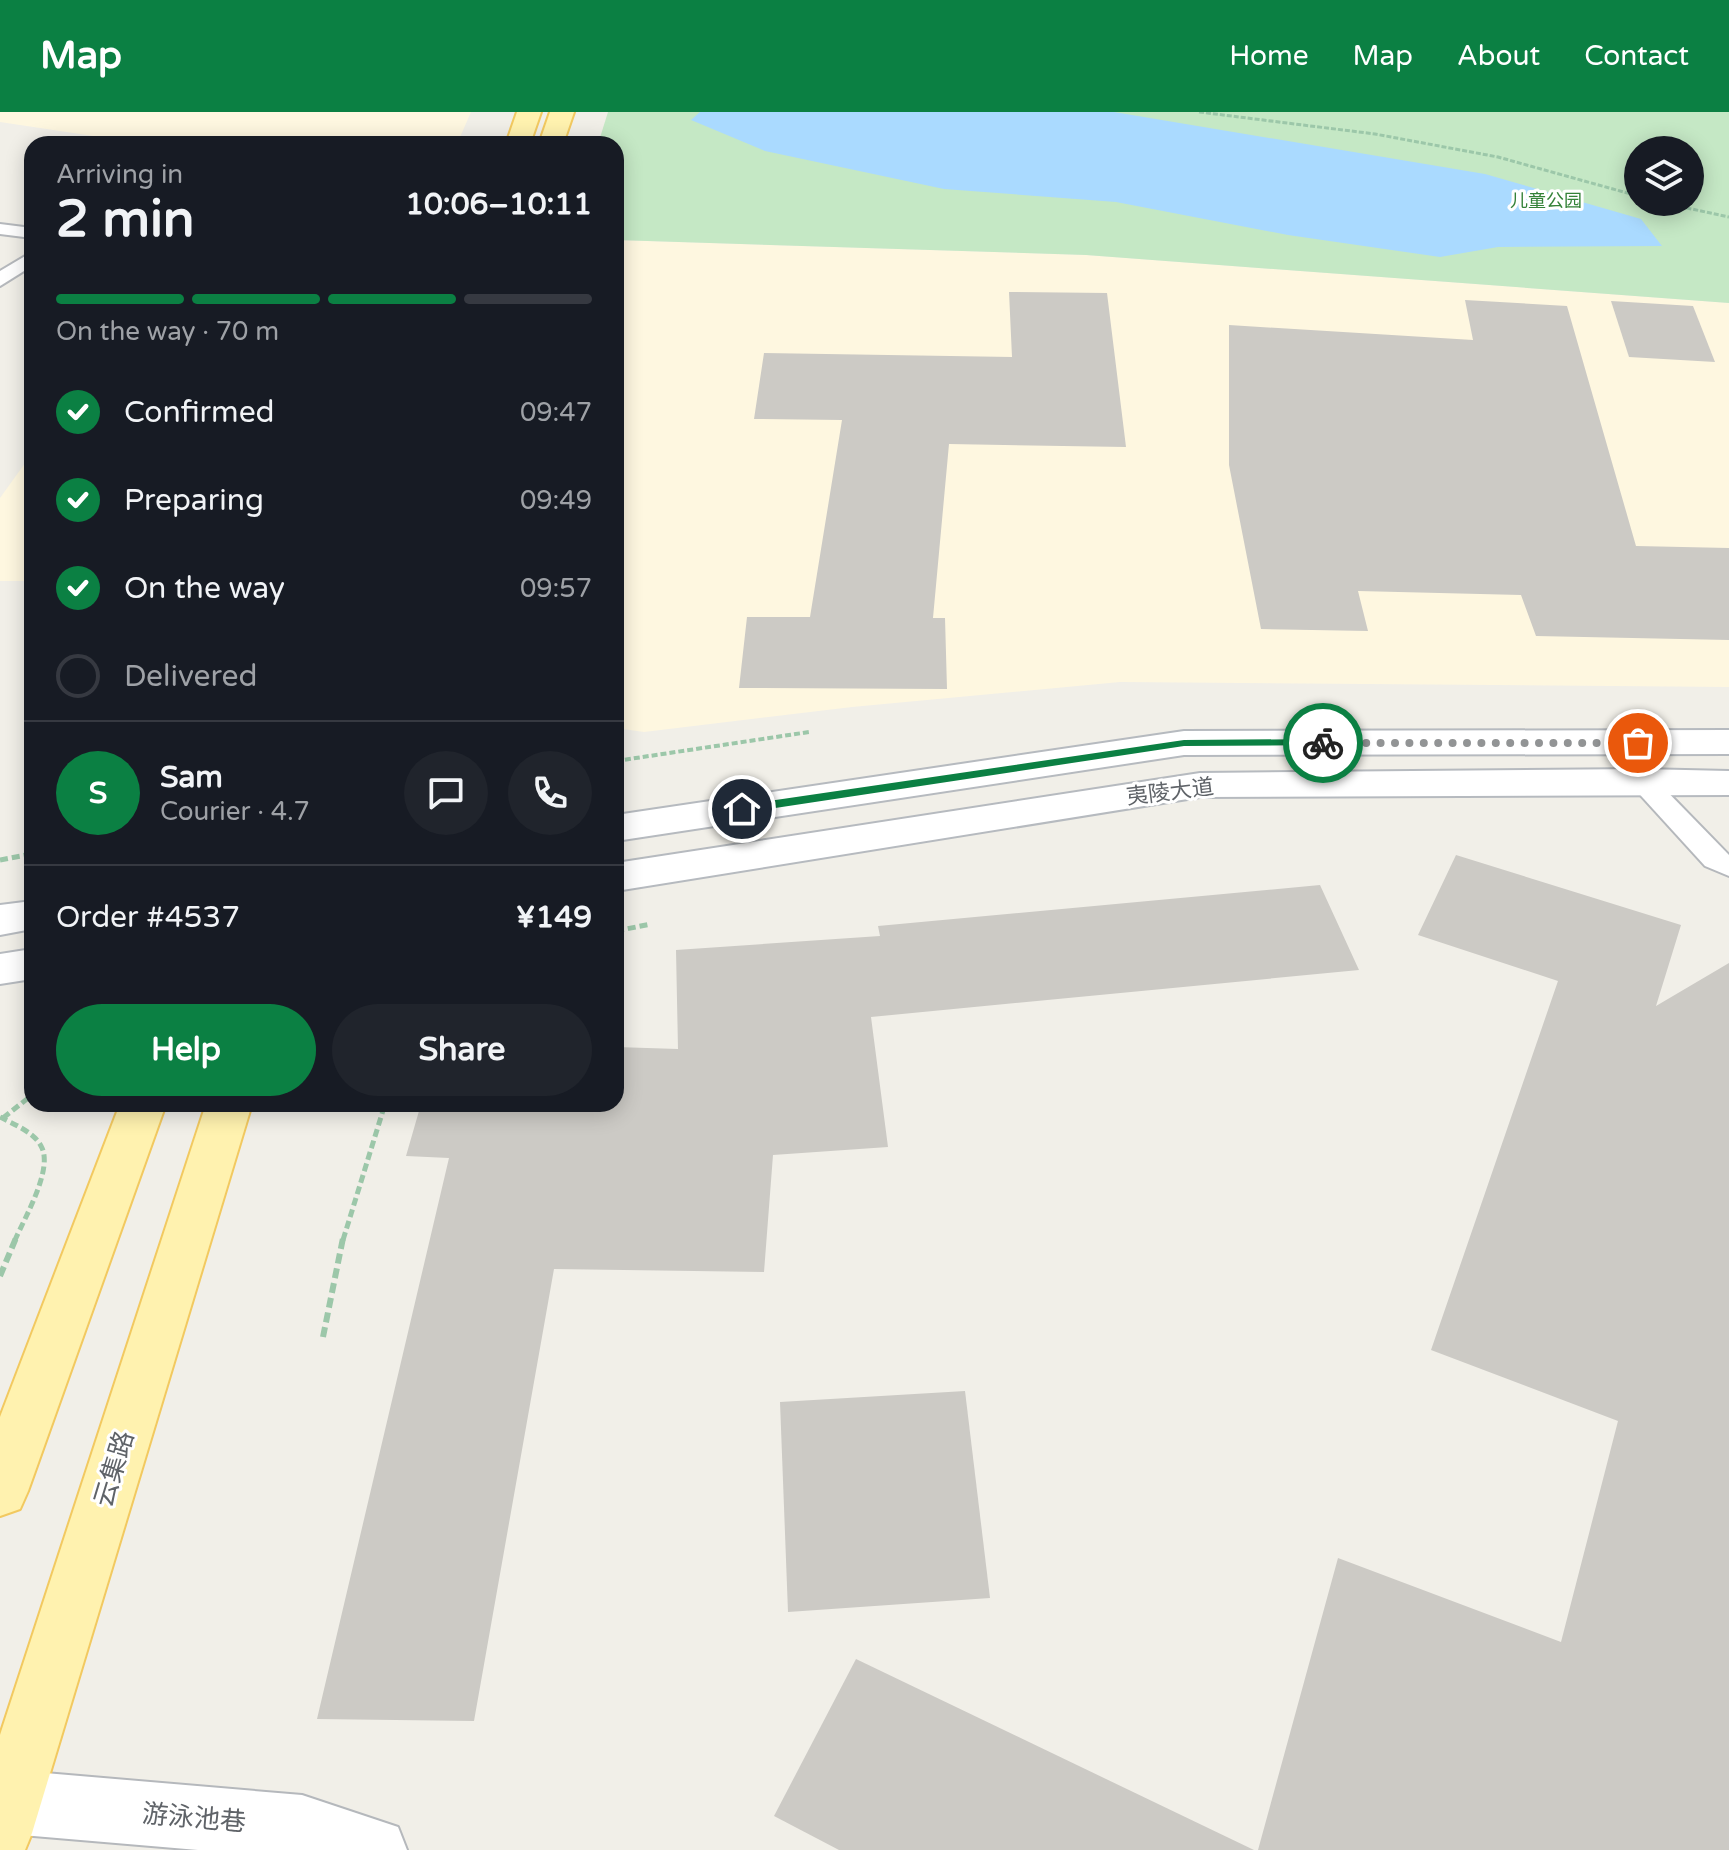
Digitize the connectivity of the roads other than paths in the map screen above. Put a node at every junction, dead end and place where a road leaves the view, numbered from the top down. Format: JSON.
{"nodes":[{"id":1,"x":529,"y":112,"type":"edge"},
{"id":2,"x":562,"y":112,"type":"edge"},
{"id":3,"x":521,"y":136,"type":"edge"},
{"id":4,"x":554,"y":136,"type":"edge"},
{"id":5,"x":0,"y":229,"type":"edge"},
{"id":6,"x":24,"y":232,"type":"edge"},
{"id":7,"x":24,"y":263,"type":"edge"},
{"id":8,"x":0,"y":280,"type":"edge"},
{"id":9,"x":1729,"y":742,"type":"edge"},
{"id":10,"x":1642,"y":781,"type":"junction"},
{"id":11,"x":1729,"y":783,"type":"edge"},
{"id":12,"x":624,"y":827,"type":"edge"},
{"id":13,"x":1729,"y":867,"type":"edge"},
{"id":14,"x":624,"y":876,"type":"edge"},
{"id":15,"x":24,"y":916,"type":"edge"},
{"id":16,"x":0,"y":920,"type":"edge"},
{"id":17,"x":24,"y":965,"type":"edge"},
{"id":18,"x":0,"y":969,"type":"edge"},
{"id":19,"x":140,"y":1112,"type":"edge"},
{"id":20,"x":226,"y":1112,"type":"edge"},
{"id":21,"x":0,"y":1491,"type":"edge"},
{"id":22,"x":5,"y":1818,"type":"edge"},
{"id":23,"x":375,"y":1850,"type":"edge"}],
"edges":[{"from":1,"to":3,"type":"main road"},
{"from":2,"to":4,"type":"main road"},
{"from":5,"to":6,"type":"lane"},
{"from":7,"to":8,"type":"lane"},
{"from":9,"to":12,"type":"main road","name":"夷陵大道"},
{"from":10,"to":11,"type":"main road","name":"夷陵大道"},
{"from":10,"to":13,"type":"lane"},
{"from":10,"to":14,"type":"main road","name":"夷陵大道"},
{"from":15,"to":16,"type":"main road"},
{"from":17,"to":18,"type":"main road"},
{"from":19,"to":21,"type":"main road"},
{"from":20,"to":22,"type":"main road","name":"云集路"},
{"from":22,"to":23,"type":"main road","name":"游泳池巷"}]}
